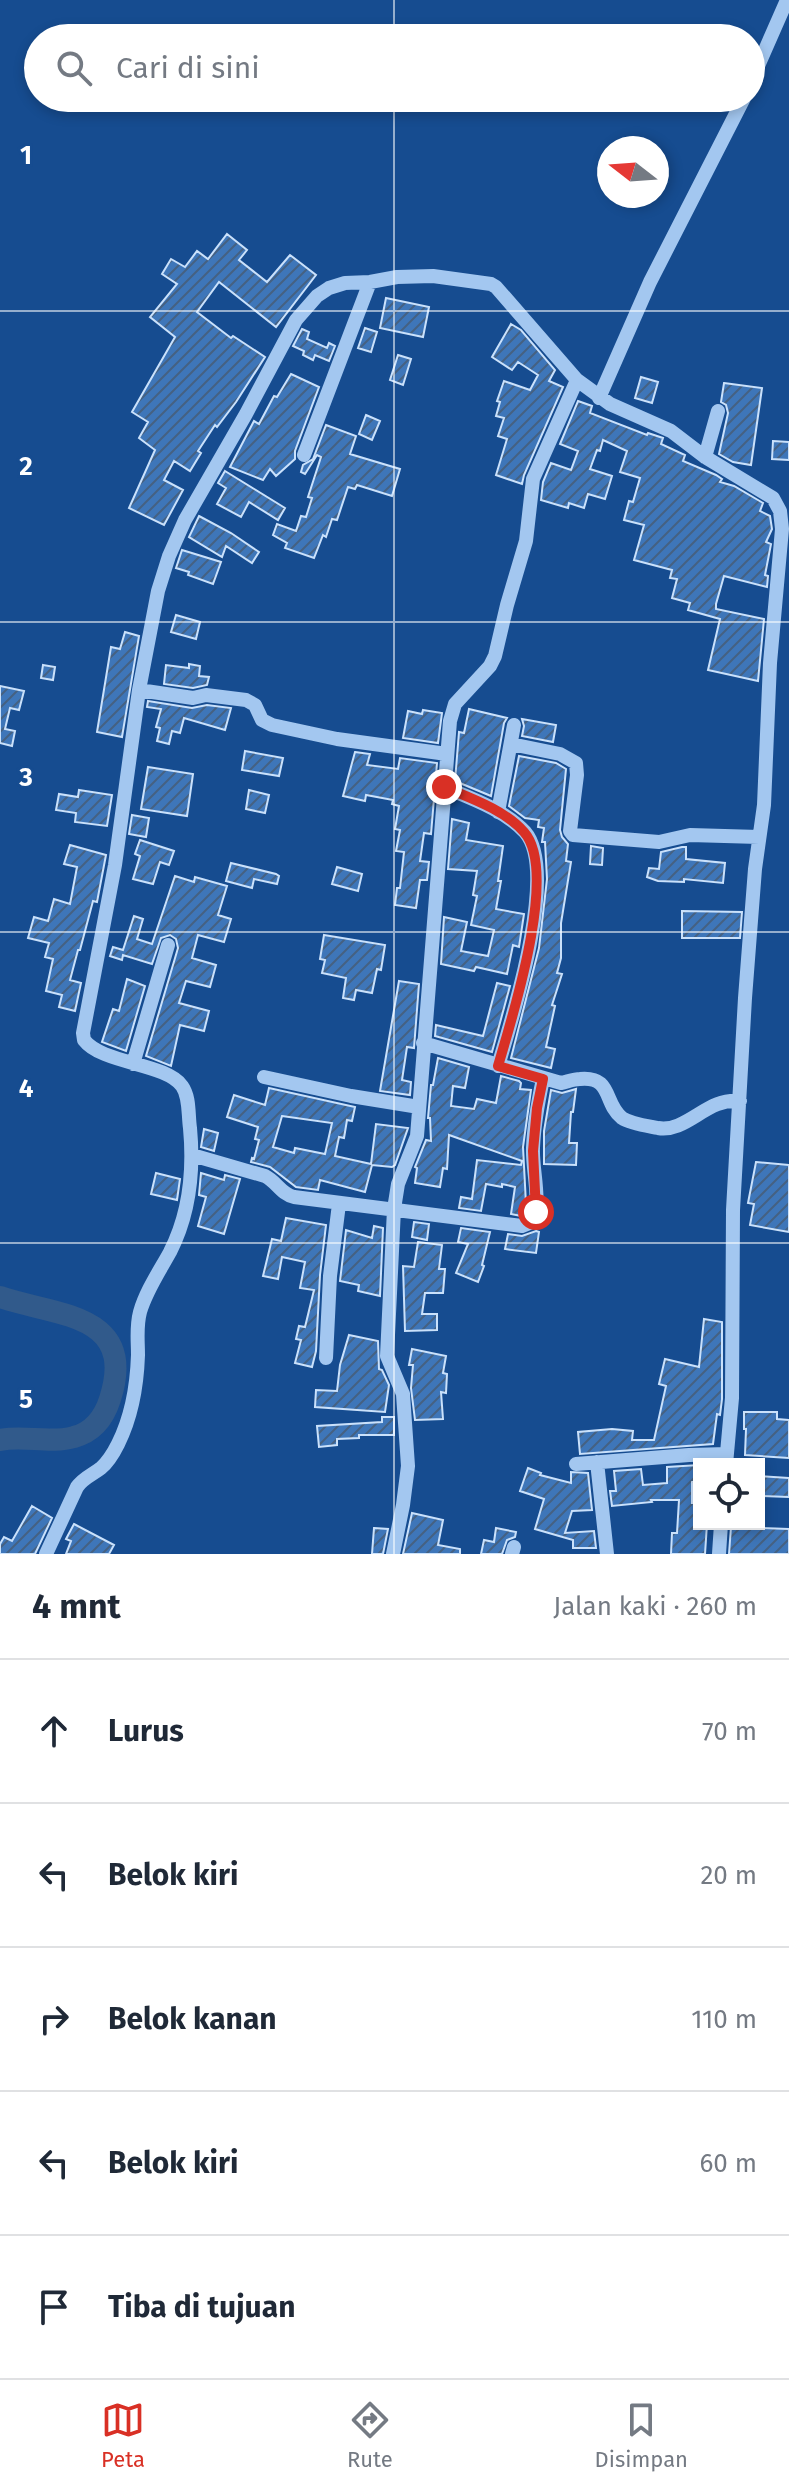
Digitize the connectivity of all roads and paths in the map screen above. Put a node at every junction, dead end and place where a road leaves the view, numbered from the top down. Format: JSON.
{"nodes":[{"id":1,"x":787,"y":0,"type":"edge"},
{"id":2,"x":765,"y":50,"type":"edge"},
{"id":3,"x":737,"y":112,"type":"edge"},
{"id":4,"x":370,"y":282,"type":"junction"},
{"id":5,"x":577,"y":380,"type":"junction"},
{"id":6,"x":599,"y":398,"type":"junction"},
{"id":7,"x":718,"y":411,"type":"dead end"},
{"id":8,"x":304,"y":455,"type":"dead end"},
{"id":9,"x":705,"y":457,"type":"junction"},
{"id":10,"x":139,"y":690,"type":"junction"},
{"id":11,"x":514,"y":725,"type":"dead end"},
{"id":12,"x":511,"y":744,"type":"junction"},
{"id":13,"x":447,"y":754,"type":"junction"},
{"id":14,"x":444,"y":787,"type":"junction"},
{"id":15,"x":498,"y":812,"type":"junction"},
{"id":16,"x":759,"y":837,"type":"junction"},
{"id":17,"x":168,"y":945,"type":"dead end"},
{"id":18,"x":423,"y":1043,"type":"junction"},
{"id":19,"x":133,"y":1064,"type":"junction"},
{"id":20,"x":498,"y":1066,"type":"junction"},
{"id":21,"x":264,"y":1077,"type":"dead end"},
{"id":22,"x":543,"y":1079,"type":"junction"},
{"id":23,"x":740,"y":1101,"type":"junction"},
{"id":24,"x":419,"y":1107,"type":"junction"},
{"id":25,"x":192,"y":1155,"type":"junction"},
{"id":26,"x":339,"y":1204,"type":"junction"},
{"id":27,"x":394,"y":1209,"type":"junction"},
{"id":28,"x":326,"y":1358,"type":"dead end"},
{"id":29,"x":726,"y":1458,"type":"edge"},
{"id":30,"x":693,"y":1460,"type":"edge"},
{"id":31,"x":597,"y":1462,"type":"junction"},
{"id":32,"x":576,"y":1464,"type":"dead end"},
{"id":33,"x":721,"y":1530,"type":"edge"},
{"id":34,"x":46,"y":1554,"type":"edge"},
{"id":35,"x":393,"y":1554,"type":"edge"},
{"id":36,"x":607,"y":1554,"type":"edge"},
{"id":37,"x":719,"y":1554,"type":"edge"}],
"edges":[{"from":1,"to":2,"type":"street"},
{"from":3,"to":6,"type":"street"},
{"from":4,"to":5,"type":"street"},
{"from":4,"to":8,"type":"street"},
{"from":4,"to":10,"type":"street"},
{"from":5,"to":6,"type":"street"},
{"from":5,"to":13,"type":"street"},
{"from":6,"to":9,"type":"street"},
{"from":7,"to":9,"type":"street"},
{"from":9,"to":16,"type":"street"},
{"from":10,"to":13,"type":"street"},
{"from":10,"to":19,"type":"street"},
{"from":11,"to":12,"type":"street"},
{"from":12,"to":15,"type":"street"},
{"from":12,"to":16,"type":"street"},
{"from":13,"to":14,"type":"street"},
{"from":14,"to":15,"type":"street"},
{"from":14,"to":18,"type":"street"},
{"from":15,"to":20,"type":"street"},
{"from":16,"to":23,"type":"street"},
{"from":17,"to":19,"type":"street"},
{"from":18,"to":20,"type":"street"},
{"from":18,"to":24,"type":"street"},
{"from":19,"to":25,"type":"street"},
{"from":20,"to":22,"type":"street"},
{"from":21,"to":24,"type":"street"},
{"from":22,"to":23,"type":"street"},
{"from":22,"to":27,"type":"street"},
{"from":23,"to":29,"type":"street"},
{"from":24,"to":27,"type":"street"},
{"from":25,"to":26,"type":"street"},
{"from":25,"to":34,"type":"street"},
{"from":26,"to":27,"type":"street"},
{"from":26,"to":28,"type":"street"},
{"from":27,"to":35,"type":"street"},
{"from":30,"to":31,"type":"street"},
{"from":31,"to":32,"type":"street"},
{"from":31,"to":36,"type":"street"},
{"from":33,"to":37,"type":"street"}]}
